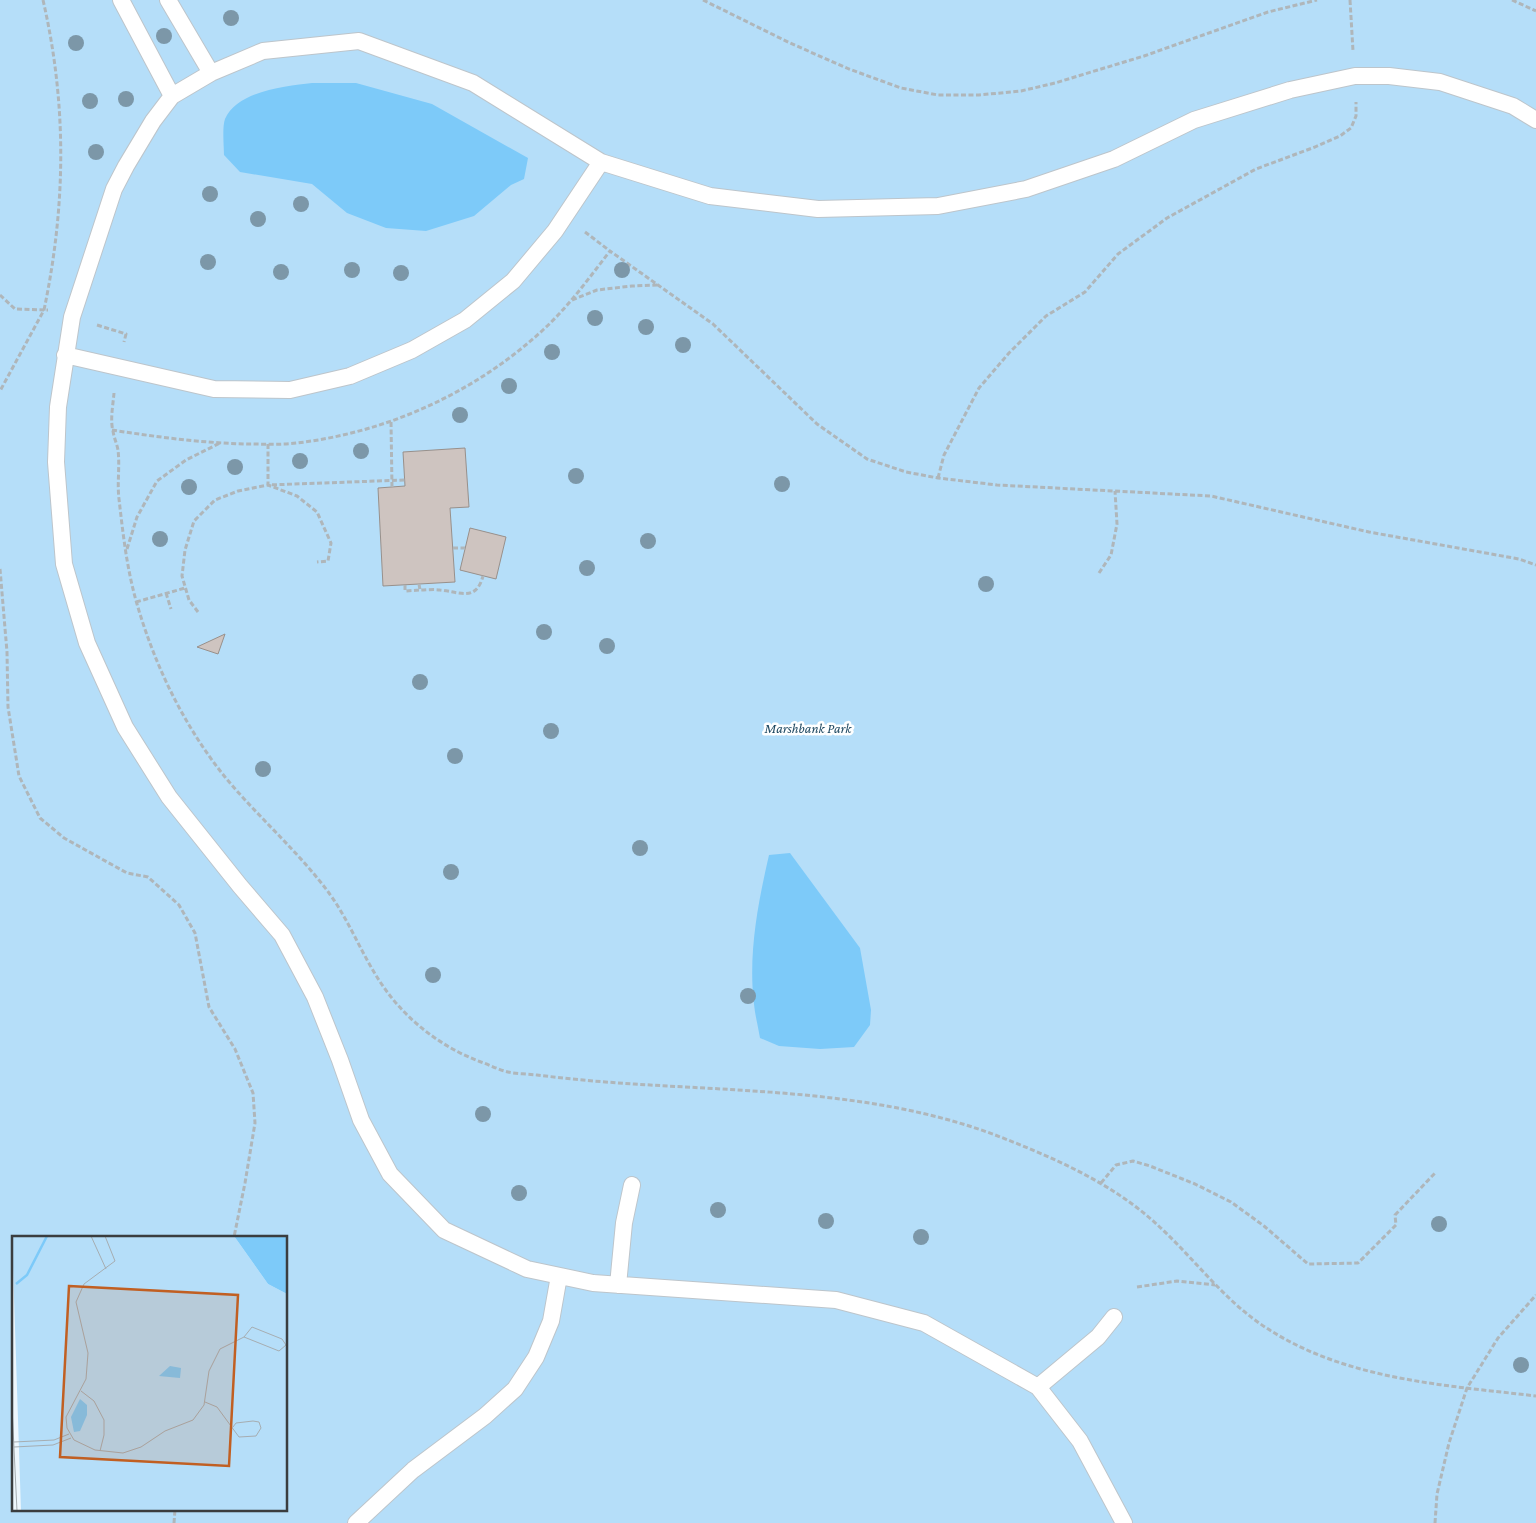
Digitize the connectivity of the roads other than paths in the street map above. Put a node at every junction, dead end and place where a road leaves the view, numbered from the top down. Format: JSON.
{"nodes":[{"id":1,"x":121,"y":0,"type":"edge"},
{"id":2,"x":168,"y":0,"type":"edge"},
{"id":3,"x":211,"y":73,"type":"junction"},
{"id":4,"x":172,"y":96,"type":"junction"},
{"id":5,"x":1536,"y":120,"type":"edge"},
{"id":6,"x":601,"y":162,"type":"junction"},
{"id":7,"x":65,"y":355,"type":"junction"},
{"id":8,"x":632,"y":1185,"type":"dead end"},
{"id":9,"x":559,"y":1276,"type":"junction"},
{"id":10,"x":618,"y":1285,"type":"junction"},
{"id":11,"x":1114,"y":1317,"type":"dead end"},
{"id":12,"x":1038,"y":1387,"type":"junction"},
{"id":13,"x":356,"y":1523,"type":"edge"},
{"id":14,"x":1124,"y":1523,"type":"edge"}],
"edges":[{"from":1,"to":4,"type":"lane"},
{"from":2,"to":3,"type":"lane"},
{"from":3,"to":4,"type":"lane"},
{"from":3,"to":6,"type":"lane"},
{"from":4,"to":7,"type":"lane"},
{"from":5,"to":6,"type":"lane"},
{"from":6,"to":7,"type":"lane"},
{"from":7,"to":9,"type":"lane"},
{"from":8,"to":10,"type":"lane"},
{"from":9,"to":10,"type":"lane"},
{"from":9,"to":13,"type":"lane"},
{"from":10,"to":12,"type":"lane"},
{"from":11,"to":12,"type":"lane"},
{"from":12,"to":14,"type":"lane"}]}
